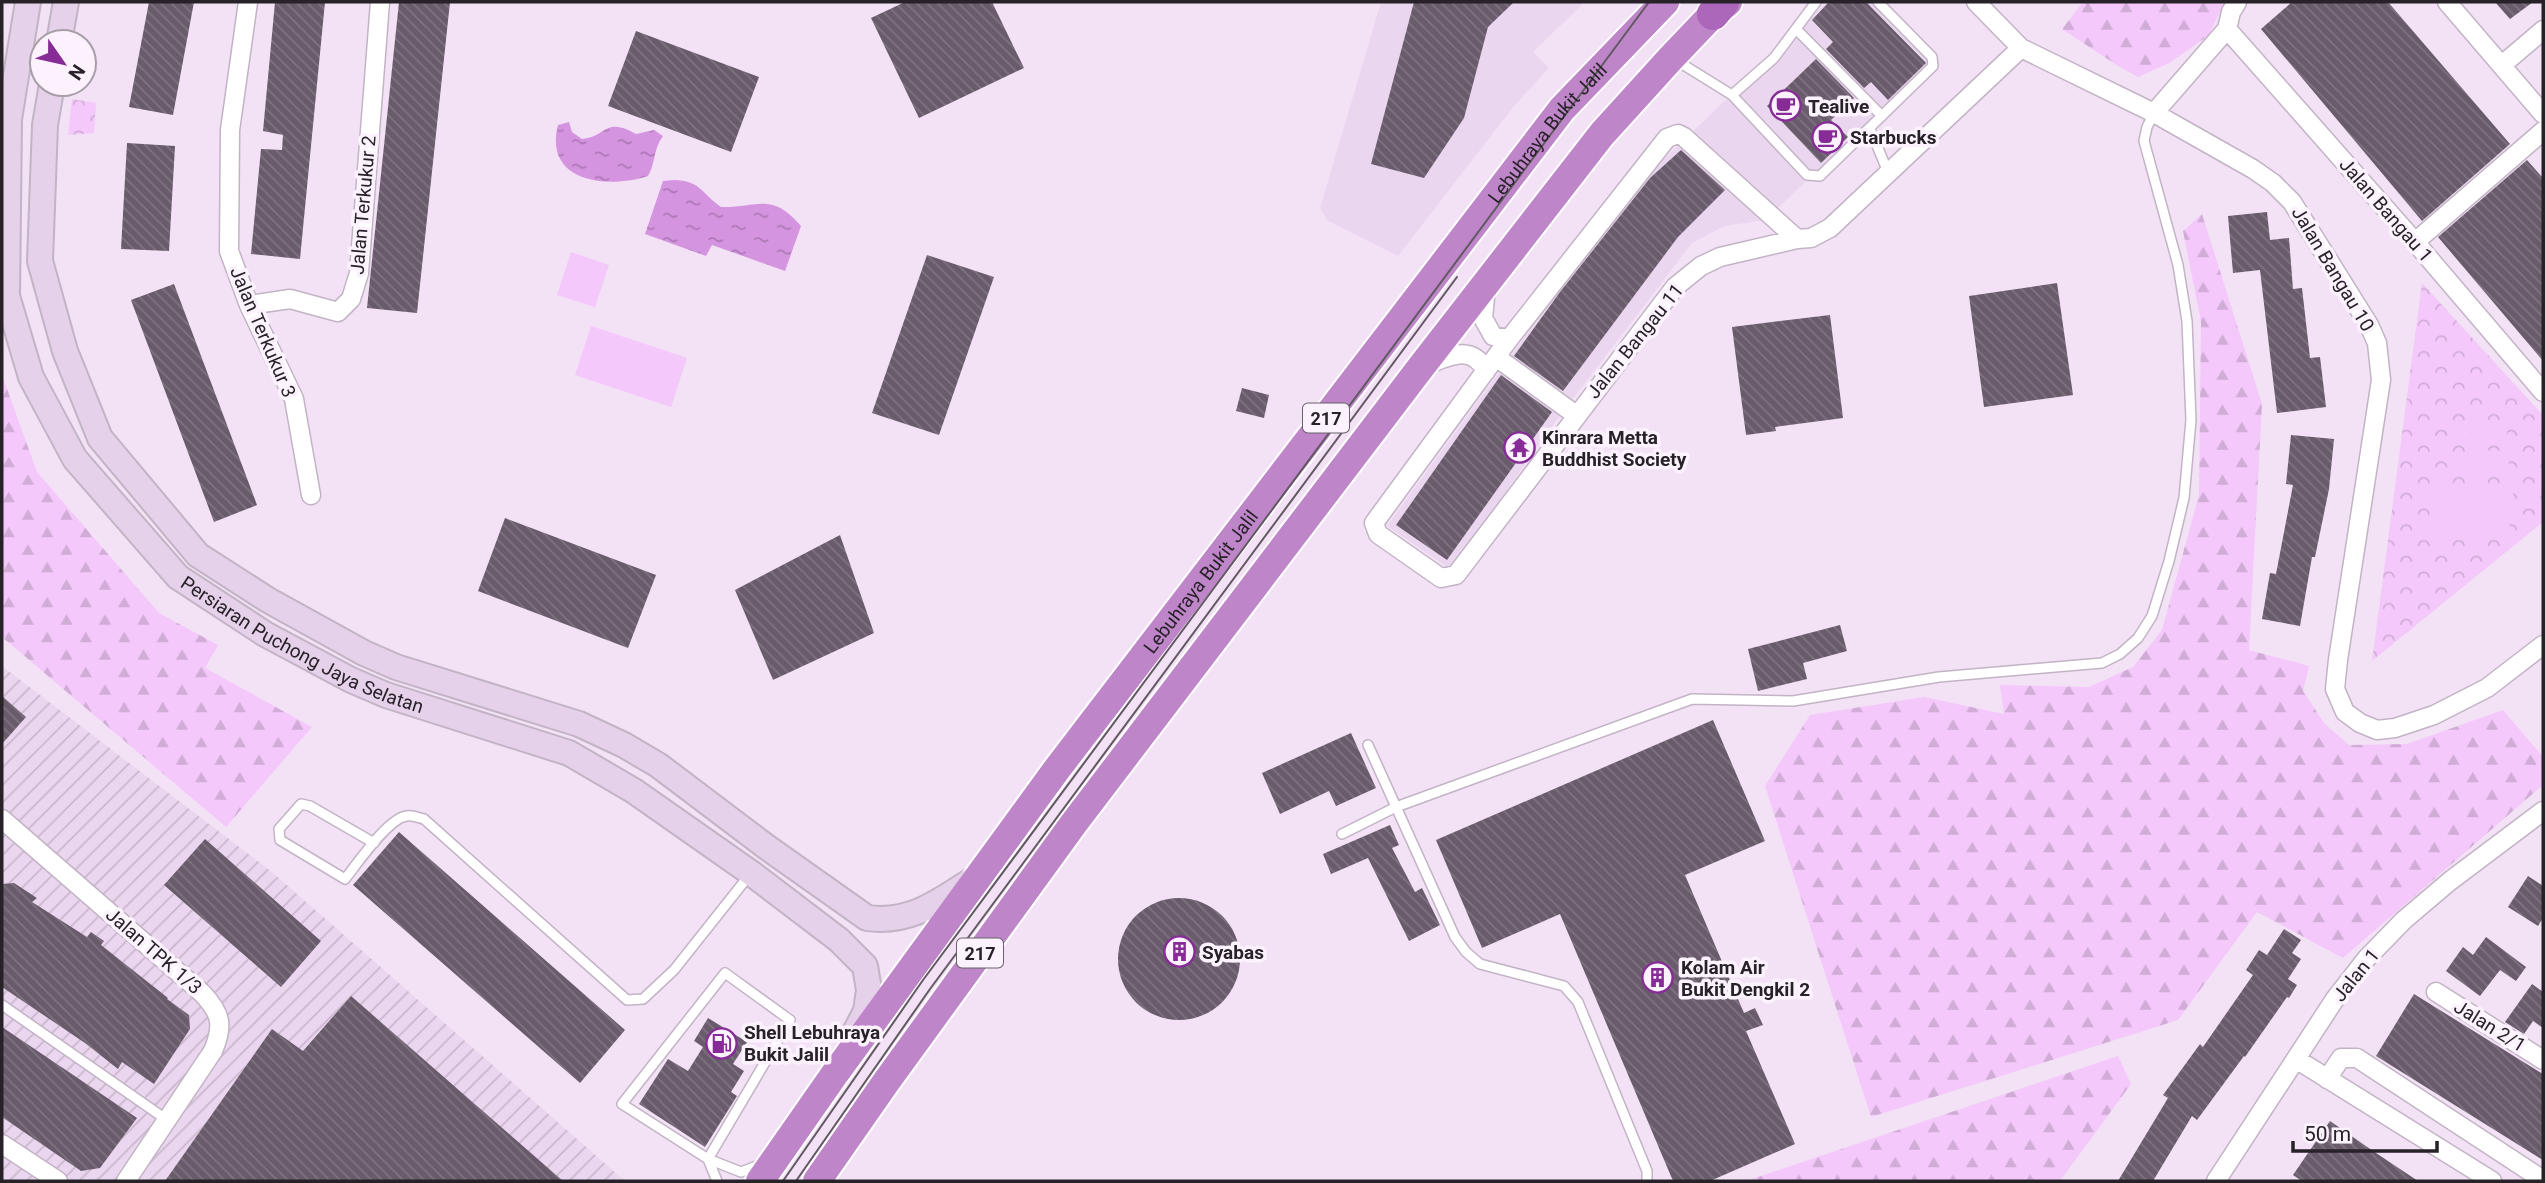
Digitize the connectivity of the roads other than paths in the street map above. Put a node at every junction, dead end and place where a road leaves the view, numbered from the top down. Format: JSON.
{"nodes":[{"id":1,"x":28,"y":2,"type":"edge"},
{"id":2,"x":66,"y":2,"type":"edge"},
{"id":3,"x":248,"y":2,"type":"edge"},
{"id":4,"x":380,"y":2,"type":"edge"},
{"id":5,"x":1665,"y":2,"type":"edge"},
{"id":6,"x":1815,"y":2,"type":"edge"},
{"id":7,"x":1878,"y":2,"type":"edge"},
{"id":8,"x":1976,"y":2,"type":"edge"},
{"id":9,"x":2237,"y":2,"type":"edge"},
{"id":10,"x":2447,"y":2,"type":"edge"},
{"id":11,"x":1721,"y":6,"type":"edge"},
{"id":12,"x":61,"y":28,"type":"edge"},
{"id":13,"x":1796,"y":29,"type":"junction"},
{"id":14,"x":2227,"y":29,"type":"junction"},
{"id":15,"x":2543,"y":30,"type":"edge"},
{"id":16,"x":2021,"y":48,"type":"junction"},
{"id":17,"x":1671,"y":58,"type":"junction"},
{"id":18,"x":2502,"y":65,"type":"junction"},
{"id":19,"x":1732,"y":95,"type":"junction"},
{"id":20,"x":50,"y":98,"type":"edge"},
{"id":21,"x":2154,"y":113,"type":"junction"},
{"id":22,"x":2543,"y":114,"type":"edge"},
{"id":23,"x":1882,"y":116,"type":"junction"},
{"id":24,"x":1870,"y":129,"type":"junction"},
{"id":25,"x":2543,"y":131,"type":"edge"},
{"id":26,"x":1888,"y":172,"type":"junction"},
{"id":27,"x":1797,"y":239,"type":"junction"},
{"id":28,"x":2415,"y":242,"type":"junction"},
{"id":29,"x":1487,"y":282,"type":"junction"},
{"id":30,"x":249,"y":305,"type":"junction"},
{"id":31,"x":1508,"y":339,"type":"junction"},
{"id":32,"x":1491,"y":364,"type":"junction"},
{"id":33,"x":1420,"y":367,"type":"junction"},
{"id":34,"x":2543,"y":392,"type":"edge"},
{"id":35,"x":1576,"y":415,"type":"junction"},
{"id":36,"x":310,"y":495,"type":"dead end"},
{"id":37,"x":2543,"y":645,"type":"edge"},
{"id":38,"x":1368,"y":745,"type":"dead end"},
{"id":39,"x":1396,"y":807,"type":"junction"},
{"id":40,"x":2543,"y":811,"type":"edge"},
{"id":41,"x":3,"y":823,"type":"edge"},
{"id":42,"x":1342,"y":834,"type":"dead end"},
{"id":43,"x":374,"y":843,"type":"junction"},
{"id":44,"x":768,"y":848,"type":"junction"},
{"id":45,"x":751,"y":873,"type":"junction"},
{"id":46,"x":978,"y":876,"type":"junction"},
{"id":47,"x":2436,"y":992,"type":"dead end"},
{"id":48,"x":2,"y":1005,"type":"edge"},
{"id":49,"x":2296,"y":1059,"type":"junction"},
{"id":50,"x":2543,"y":1060,"type":"edge"},
{"id":51,"x":834,"y":1075,"type":"junction"},
{"id":52,"x":2327,"y":1079,"type":"junction"},
{"id":53,"x":167,"y":1120,"type":"junction"},
{"id":54,"x":2,"y":1143,"type":"edge"},
{"id":55,"x":778,"y":1156,"type":"junction"},
{"id":56,"x":708,"y":1159,"type":"junction"},
{"id":57,"x":2543,"y":1180,"type":"edge"},
{"id":58,"x":58,"y":1181,"type":"edge"},
{"id":59,"x":126,"y":1181,"type":"edge"},
{"id":60,"x":717,"y":1181,"type":"edge"},
{"id":61,"x":760,"y":1181,"type":"edge"},
{"id":62,"x":817,"y":1181,"type":"edge"},
{"id":63,"x":1647,"y":1181,"type":"edge"},
{"id":64,"x":2216,"y":1181,"type":"edge"},
{"id":65,"x":2492,"y":1181,"type":"edge"}],
"edges":[{"from":1,"to":45,"type":"main road","name":"Persiaran Puchong Jaya Selatan"},
{"from":2,"to":12,"type":"main road"},
{"from":3,"to":30,"type":"street","name":"Jalan Terkukur 3"},
{"from":4,"to":30,"type":"street","name":"Jalan Terkukur 2"},
{"from":5,"to":46,"type":"highway","name":"Lebuhraya Bukit Jalil","number":"217"},
{"from":6,"to":13,"type":"lane"},
{"from":7,"to":23,"type":"lane"},
{"from":8,"to":16,"type":"street","name":"Jalan Bangau 10"},
{"from":9,"to":14,"type":"street"},
{"from":10,"to":18,"type":"street"},
{"from":11,"to":17,"type":"highway","number":"217"},
{"from":13,"to":19,"type":"lane"},
{"from":13,"to":23,"type":"lane"},
{"from":14,"to":21,"type":"street"},
{"from":14,"to":28,"type":"street","name":"Jalan Bangau 1"},
{"from":15,"to":18,"type":"street"},
{"from":16,"to":21,"type":"street","name":"Jalan Bangau 10"},
{"from":16,"to":26,"type":"street"},
{"from":17,"to":19,"type":"lane"},
{"from":17,"to":29,"type":"highway","number":"217"},
{"from":18,"to":22,"type":"street"},
{"from":19,"to":24,"type":"lane"},
{"from":20,"to":44,"type":"main road","name":"Persiaran Puchong Jaya Selatan"},
{"from":21,"to":37,"type":"street","name":"Jalan Bangau 10"},
{"from":21,"to":39,"type":"lane"},
{"from":23,"to":24,"type":"lane"},
{"from":24,"to":26,"type":"lane"},
{"from":25,"to":28,"type":"street"},
{"from":26,"to":27,"type":"street"},
{"from":27,"to":31,"type":"street","name":"Jalan Bangau 11"},
{"from":27,"to":35,"type":"street","name":"Jalan Bangau 11"},
{"from":28,"to":34,"type":"street","name":"Jalan Bangau 1"},
{"from":29,"to":31,"type":"street"},
{"from":29,"to":33,"type":"highway","number":"217"},
{"from":30,"to":36,"type":"street","name":"Jalan Terkukur 3"},
{"from":31,"to":32,"type":"street","name":"Jalan Bangau 11"},
{"from":32,"to":33,"type":"street"},
{"from":32,"to":35,"type":"street"},
{"from":32,"to":35,"type":"street","name":"Jalan Bangau 11"},
{"from":33,"to":62,"type":"highway","number":"217"},
{"from":38,"to":39,"type":"lane"},
{"from":39,"to":42,"type":"lane"},
{"from":39,"to":63,"type":"lane"},
{"from":40,"to":49,"type":"street","name":"Jalan 1"},
{"from":41,"to":53,"type":"street","name":"Jalan TPK 1/3"},
{"from":43,"to":43,"type":"lane"},
{"from":43,"to":45,"type":"lane"},
{"from":44,"to":45,"type":"main road"},
{"from":44,"to":46,"type":"main road","name":"Persiaran Puchong Jaya Selatan"},
{"from":45,"to":51,"type":"main road","name":"Persiaran Puchong Jaya Selatan"},
{"from":46,"to":51,"type":"highway","name":"Lebuhraya Bukit Jalil","number":"217"},
{"from":47,"to":50,"type":"street","name":"Jalan 2/1"},
{"from":48,"to":53,"type":"lane"},
{"from":49,"to":52,"type":"street"},
{"from":49,"to":64,"type":"street","name":"Jalan 1"},
{"from":51,"to":55,"type":"highway","name":"Lebuhraya Bukit Jalil","number":"217"},
{"from":52,"to":57,"type":"street"},
{"from":52,"to":65,"type":"street"},
{"from":53,"to":59,"type":"street","name":"Jalan TPK 1/3"},
{"from":54,"to":58,"type":"street"},
{"from":55,"to":56,"type":"lane"},
{"from":55,"to":61,"type":"highway","name":"Lebuhraya Bukit Jalil","number":"217"},
{"from":56,"to":56,"type":"lane"},
{"from":56,"to":60,"type":"lane"}]}
